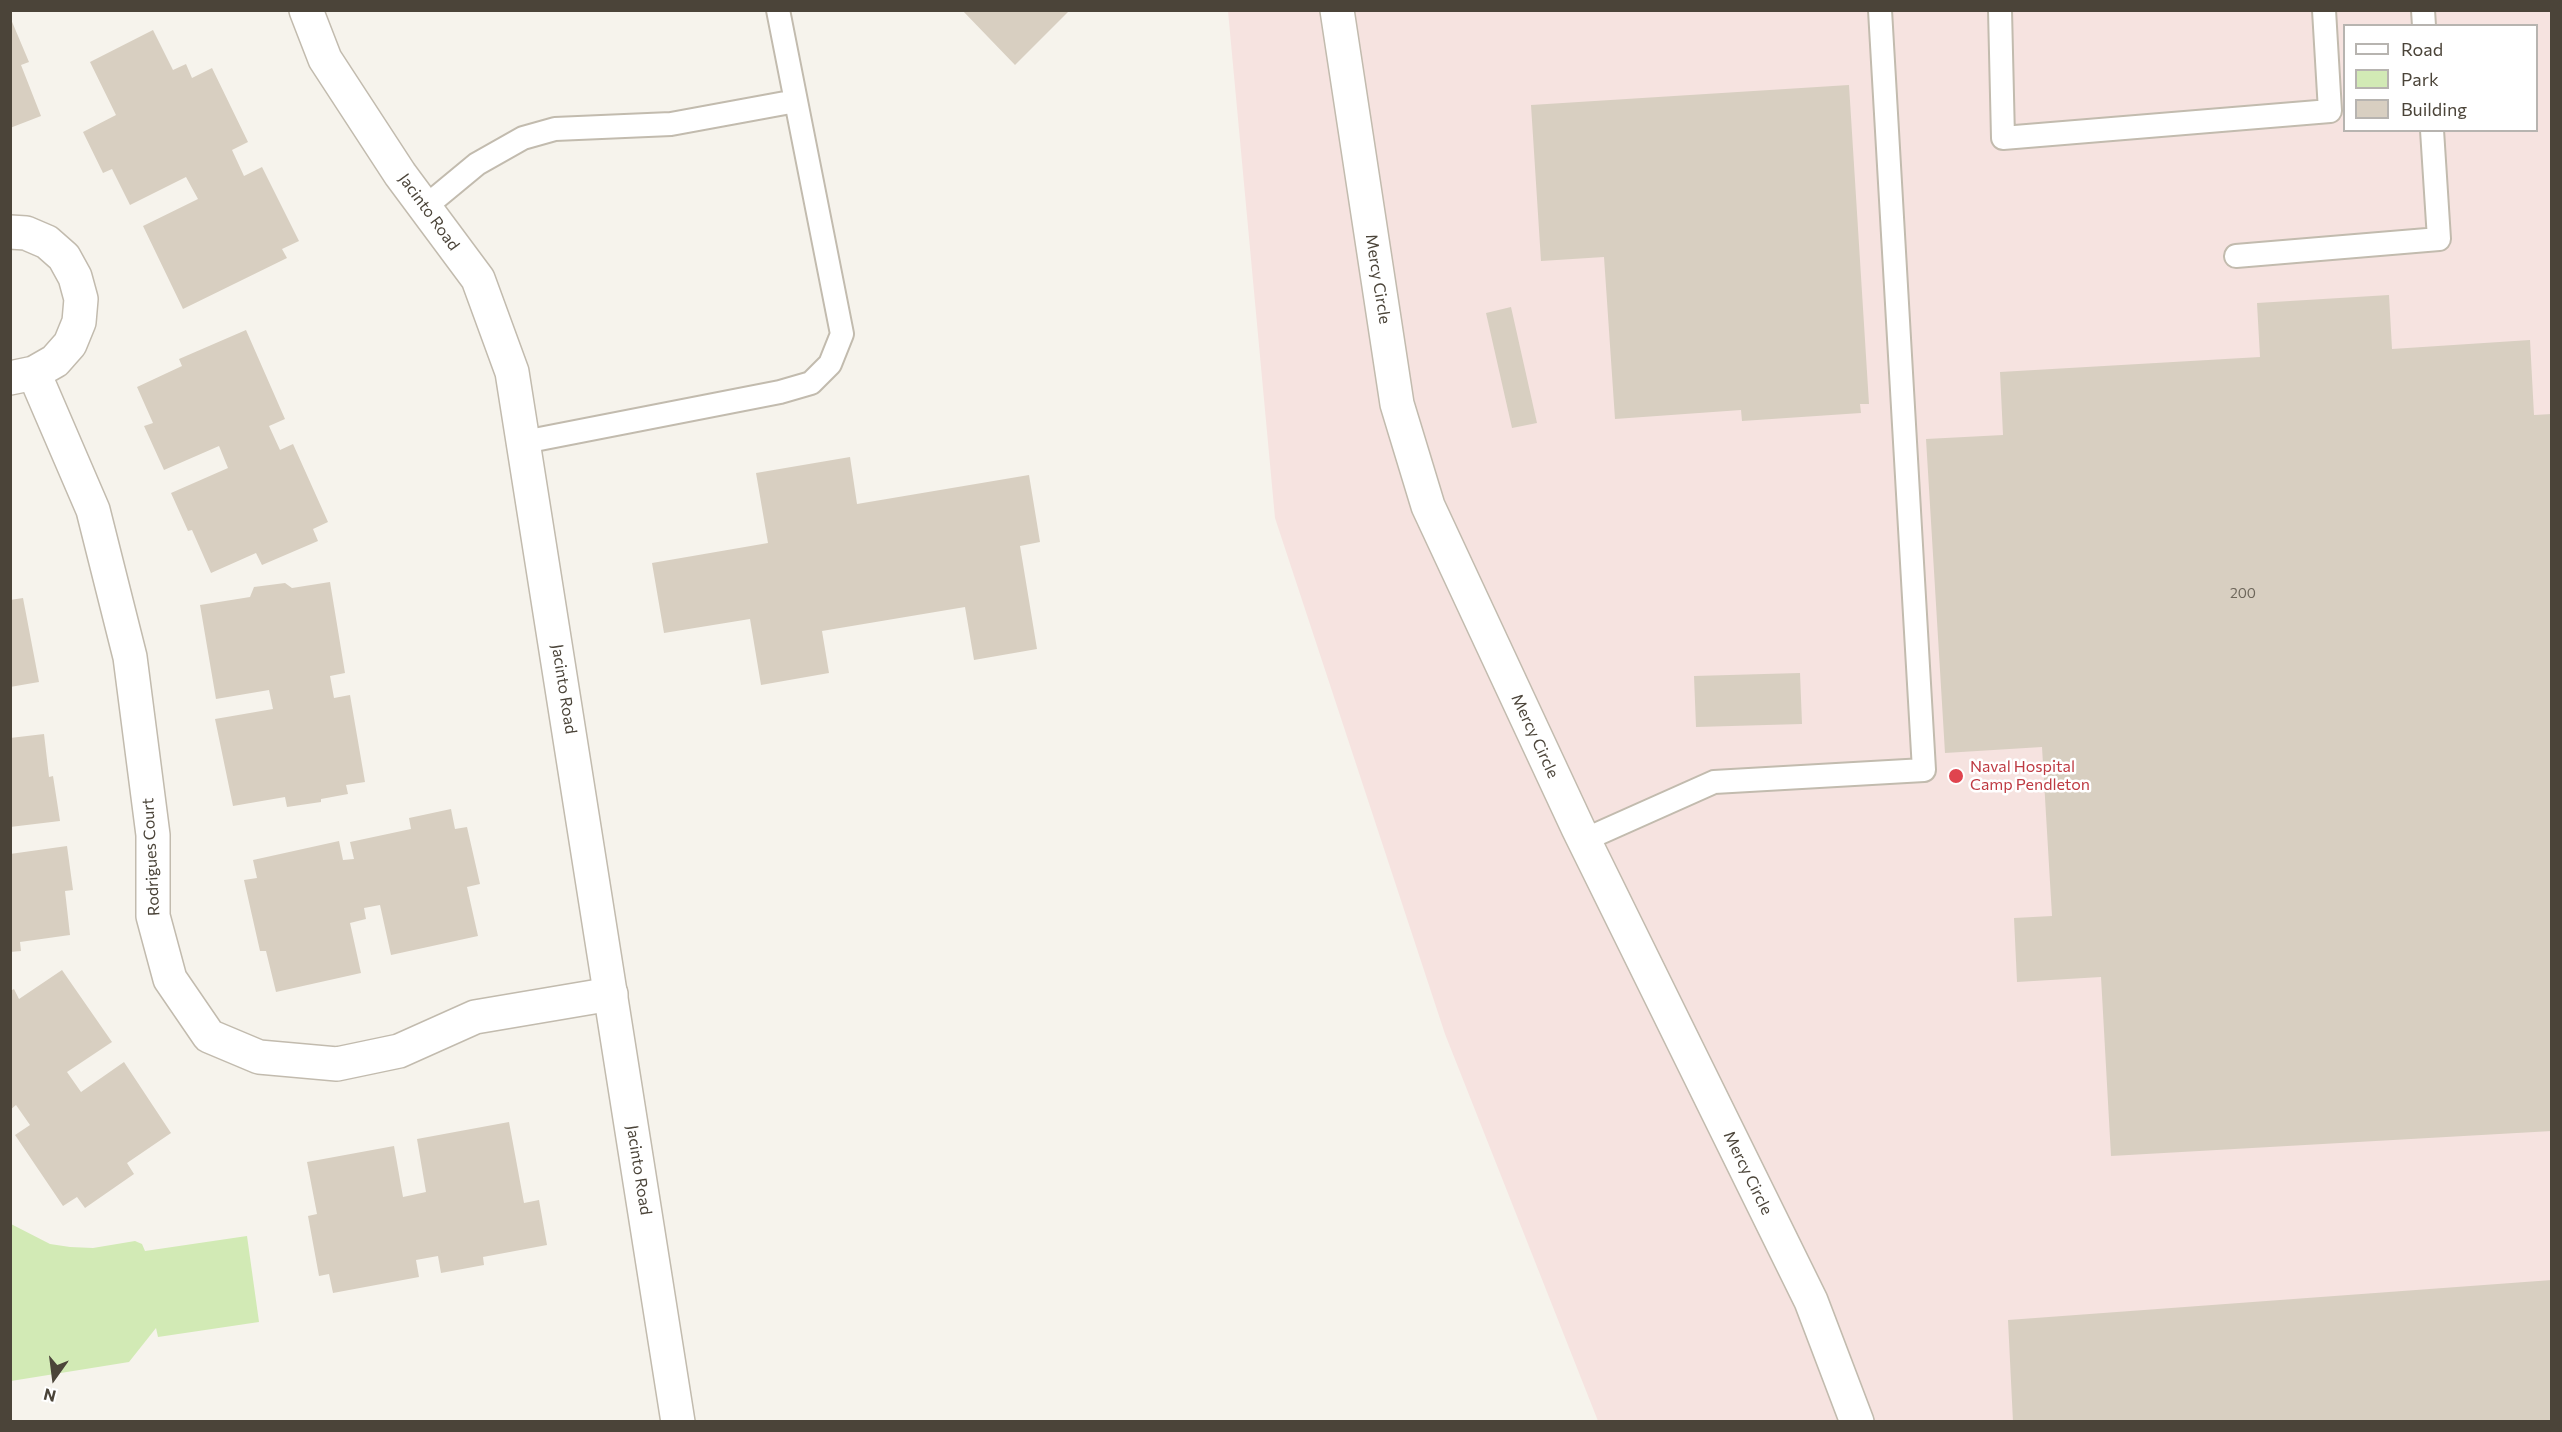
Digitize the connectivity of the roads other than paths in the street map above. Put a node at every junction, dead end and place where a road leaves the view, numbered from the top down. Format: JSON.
{"nodes":[{"id":1,"x":306,"y":10,"type":"edge"},
{"id":2,"x":778,"y":10,"type":"edge"},
{"id":3,"x":1337,"y":10,"type":"edge"},
{"id":4,"x":1880,"y":10,"type":"edge"},
{"id":5,"x":2000,"y":10,"type":"edge"},
{"id":6,"x":2324,"y":10,"type":"edge"},
{"id":7,"x":796,"y":101,"type":"junction"},
{"id":8,"x":2432,"y":132,"type":"edge"},
{"id":9,"x":425,"y":207,"type":"junction"},
{"id":10,"x":10,"y":232,"type":"edge"},
{"id":11,"x":2236,"y":256,"type":"dead end"},
{"id":12,"x":22,"y":375,"type":"edge"},
{"id":13,"x":524,"y":442,"type":"junction"},
{"id":14,"x":1584,"y":840,"type":"junction"},
{"id":15,"x":611,"y":994,"type":"junction"},
{"id":16,"x":678,"y":1422,"type":"edge"},
{"id":17,"x":1857,"y":1422,"type":"edge"}],
"edges":[{"from":1,"to":9,"type":"street","name":"Jacinto Road"},
{"from":2,"to":7,"type":"lane"},
{"from":3,"to":14,"type":"street","name":"Mercy Circle"},
{"from":4,"to":14,"type":"lane"},
{"from":5,"to":6,"type":"lane"},
{"from":7,"to":9,"type":"lane"},
{"from":7,"to":13,"type":"lane"},
{"from":8,"to":11,"type":"lane"},
{"from":9,"to":13,"type":"street","name":"Jacinto Road"},
{"from":10,"to":12,"type":"street","name":"Rodrigues Court"},
{"from":12,"to":15,"type":"street","name":"Rodrigues Court"},
{"from":13,"to":15,"type":"street","name":"Jacinto Road"},
{"from":14,"to":17,"type":"street","name":"Mercy Circle"},
{"from":15,"to":16,"type":"street","name":"Jacinto Road"}]}
